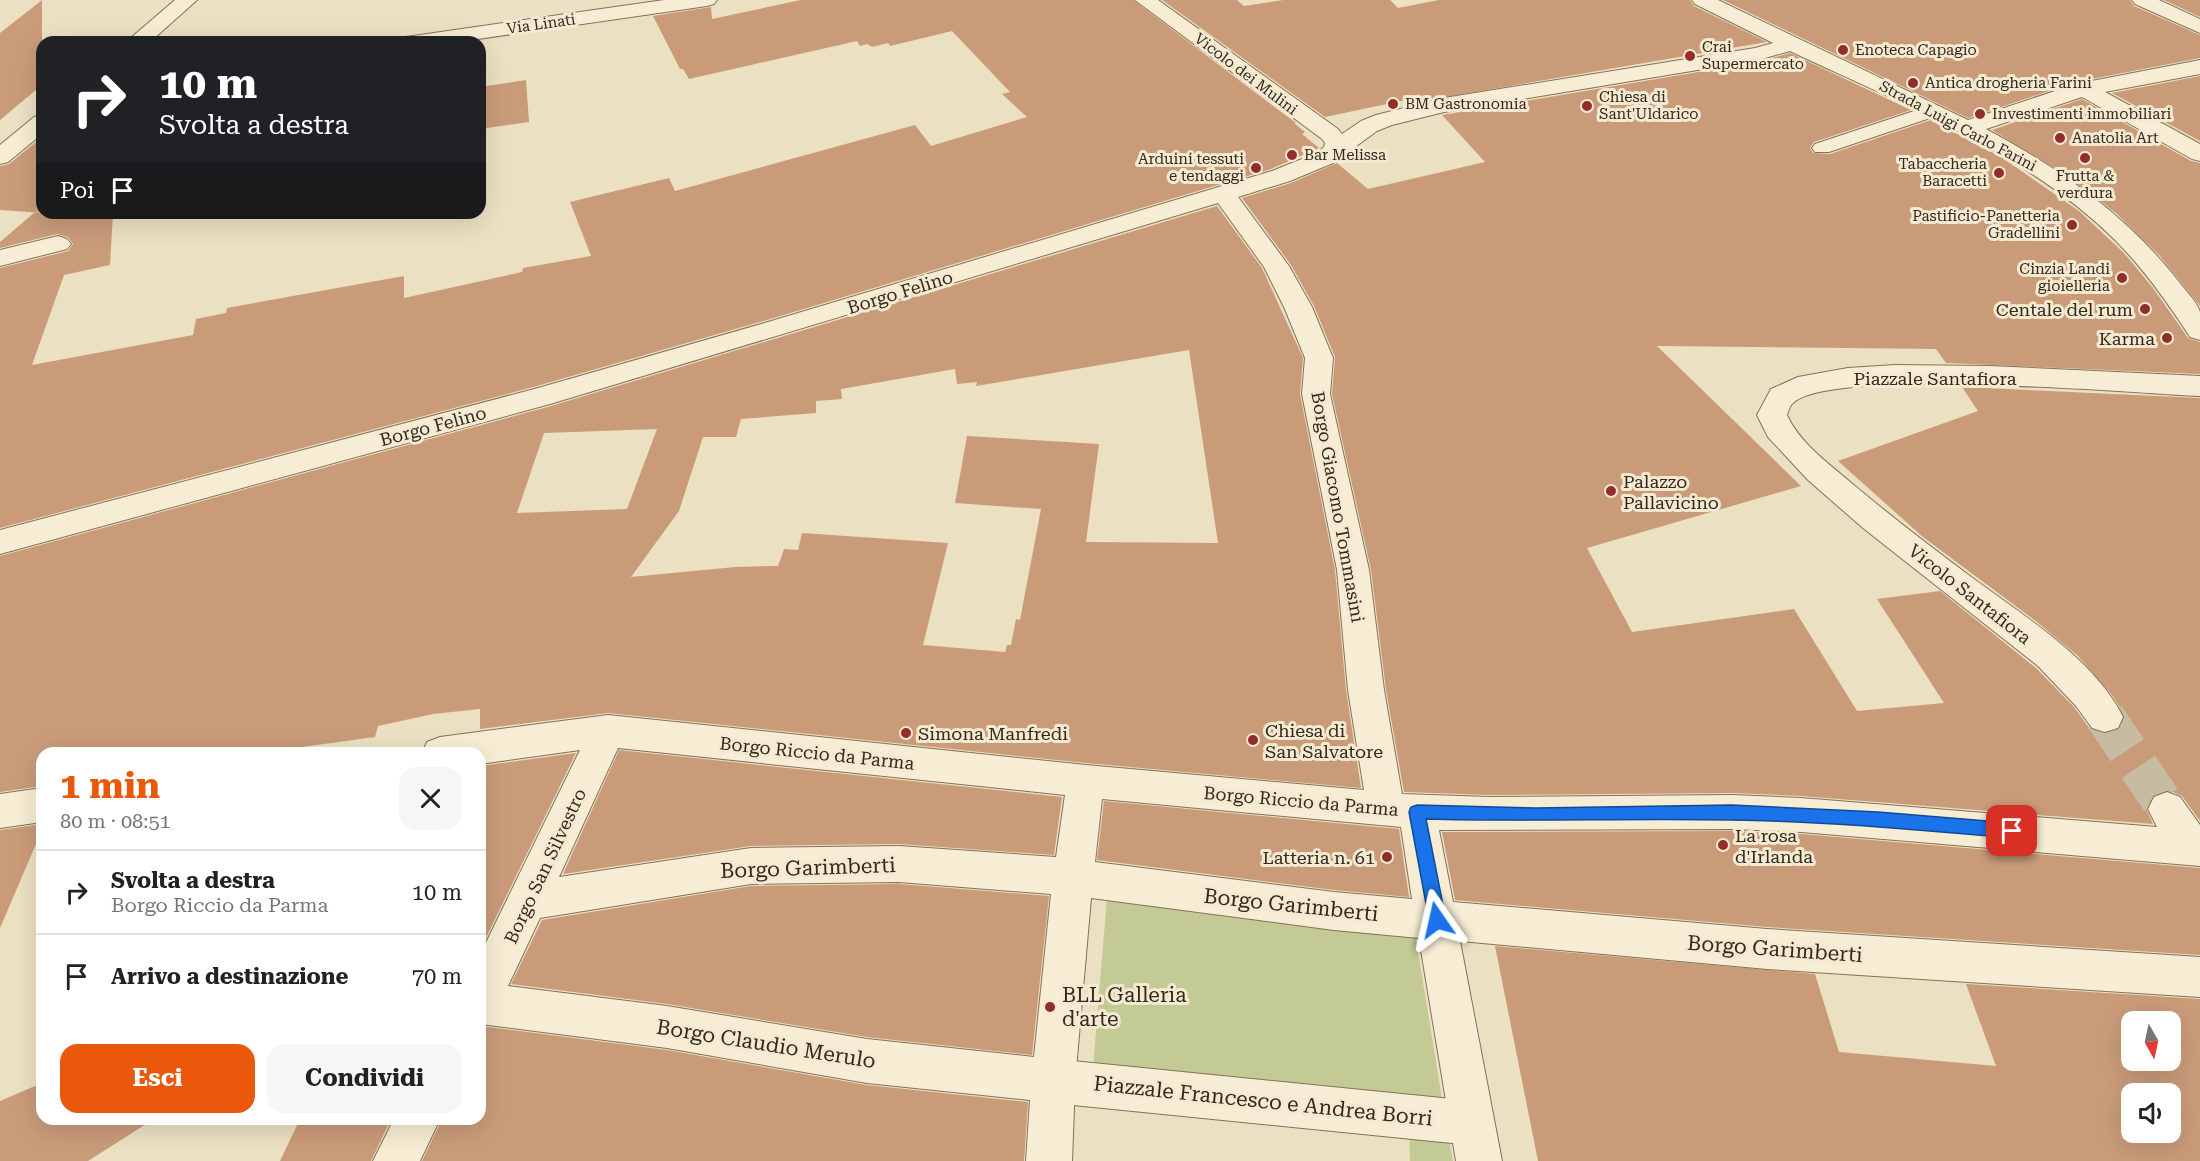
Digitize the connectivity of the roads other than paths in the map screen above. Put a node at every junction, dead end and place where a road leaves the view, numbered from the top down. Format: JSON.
{"nodes":[{"id":1,"x":188,"y":0,"type":"edge"},
{"id":2,"x":707,"y":0,"type":"edge"},
{"id":3,"x":1145,"y":0,"type":"edge"},
{"id":4,"x":1702,"y":0,"type":"edge"},
{"id":5,"x":2142,"y":0,"type":"edge"},
{"id":6,"x":633,"y":5,"type":"edge"},
{"id":7,"x":2200,"y":27,"type":"edge"},
{"id":8,"x":144,"y":36,"type":"edge"},
{"id":9,"x":449,"y":36,"type":"edge"},
{"id":10,"x":1794,"y":43,"type":"junction"},
{"id":11,"x":2200,"y":67,"type":"edge"},
{"id":12,"x":2084,"y":89,"type":"junction"},
{"id":13,"x":1932,"y":111,"type":"junction"},
{"id":14,"x":36,"y":127,"type":"edge"},
{"id":15,"x":1967,"y":128,"type":"junction"},
{"id":16,"x":1822,"y":148,"type":"dead end"},
{"id":17,"x":1335,"y":152,"type":"junction"},
{"id":18,"x":2200,"y":154,"type":"edge"},
{"id":19,"x":0,"y":157,"type":"edge"},
{"id":20,"x":1223,"y":193,"type":"junction"},
{"id":21,"x":58,"y":244,"type":"dead end"},
{"id":22,"x":0,"y":258,"type":"edge"},
{"id":23,"x":2200,"y":331,"type":"edge"},
{"id":24,"x":2200,"y":386,"type":"edge"},
{"id":25,"x":1827,"y":478,"type":"joint"},
{"id":26,"x":0,"y":542,"type":"edge"},
{"id":27,"x":2105,"y":717,"type":"tunnel mouth"},
{"id":28,"x":608,"y":731,"type":"junction"},
{"id":29,"x":486,"y":747,"type":"edge"},
{"id":30,"x":1086,"y":781,"type":"junction"},
{"id":31,"x":36,"y":806,"type":"edge"},
{"id":32,"x":2167,"y":809,"type":"tunnel mouth"},
{"id":33,"x":0,"y":811,"type":"edge"},
{"id":34,"x":1401,"y":811,"type":"junction"},
{"id":35,"x":2196,"y":847,"type":"edge"},
{"id":36,"x":1073,"y":877,"type":"junction"},
{"id":37,"x":528,"y":901,"type":"junction"},
{"id":38,"x":1437,"y":920,"type":"junction"},
{"id":39,"x":2200,"y":977,"type":"edge"},
{"id":40,"x":486,"y":988,"type":"edge"},
{"id":41,"x":486,"y":1002,"type":"edge"},
{"id":42,"x":1053,"y":1081,"type":"junction"},
{"id":43,"x":415,"y":1125,"type":"edge"},
{"id":44,"x":1476,"y":1142,"type":"edge"},
{"id":45,"x":396,"y":1161,"type":"edge"},
{"id":46,"x":1049,"y":1161,"type":"edge"}],
"edges":[{"from":1,"to":8,"type":"street"},
{"from":2,"to":6,"type":"street","name":"Via Linati"},
{"from":3,"to":17,"type":"street","name":"Vicolo dei Mulini"},
{"from":4,"to":10,"type":"street","name":"Strada Luigi Carlo Farini"},
{"from":5,"to":7,"type":"street"},
{"from":6,"to":9,"type":"street","name":"Via Linati"},
{"from":10,"to":13,"type":"street","name":"Strada Luigi Carlo Farini"},
{"from":10,"to":17,"type":"street","name":"Borgo Felino"},
{"from":11,"to":12,"type":"street"},
{"from":12,"to":15,"type":"street"},
{"from":12,"to":18,"type":"street"},
{"from":13,"to":15,"type":"street","name":"Strada Luigi Carlo Farini"},
{"from":13,"to":16,"type":"lane"},
{"from":14,"to":19,"type":"street"},
{"from":15,"to":23,"type":"street","name":"Strada Luigi Carlo Farini"},
{"from":17,"to":20,"type":"street","name":"Borgo Felino"},
{"from":20,"to":26,"type":"street","name":"Borgo Felino"},
{"from":20,"to":34,"type":"street","name":"Borgo Giacomo Tommasini"},
{"from":21,"to":22,"type":"street"},
{"from":24,"to":25,"type":"street","name":"Piazzale Santafiora"},
{"from":25,"to":27,"type":"street","name":"Vicolo Santafiora"},
{"from":28,"to":29,"type":"street","name":"Borgo Riccio da Parma"},
{"from":28,"to":30,"type":"street","name":"Borgo Riccio da Parma"},
{"from":28,"to":37,"type":"street","name":"Borgo San Silvestro"},
{"from":30,"to":34,"type":"street","name":"Borgo Riccio da Parma"},
{"from":30,"to":36,"type":"street"},
{"from":31,"to":33,"type":"street"},
{"from":32,"to":35,"type":"street"},
{"from":34,"to":35,"type":"street","name":"Borgo Riccio da Parma"},
{"from":34,"to":38,"type":"street","name":"Borgo Giacomo Tommasini"},
{"from":36,"to":37,"type":"street","name":"Borgo Garimberti"},
{"from":36,"to":38,"type":"street","name":"Borgo Garimberti"},
{"from":36,"to":42,"type":"street"},
{"from":37,"to":40,"type":"street","name":"Borgo San Silvestro"},
{"from":38,"to":39,"type":"street","name":"Borgo Garimberti"},
{"from":38,"to":44,"type":"street","name":"Borgo Giacomo Tommasini"},
{"from":41,"to":42,"type":"street","name":"Borgo Claudio Merulo"},
{"from":42,"to":44,"type":"street","name":"Piazzale Francesco e Andrea Borri"},
{"from":42,"to":46,"type":"street"},
{"from":43,"to":45,"type":"street"}]}
